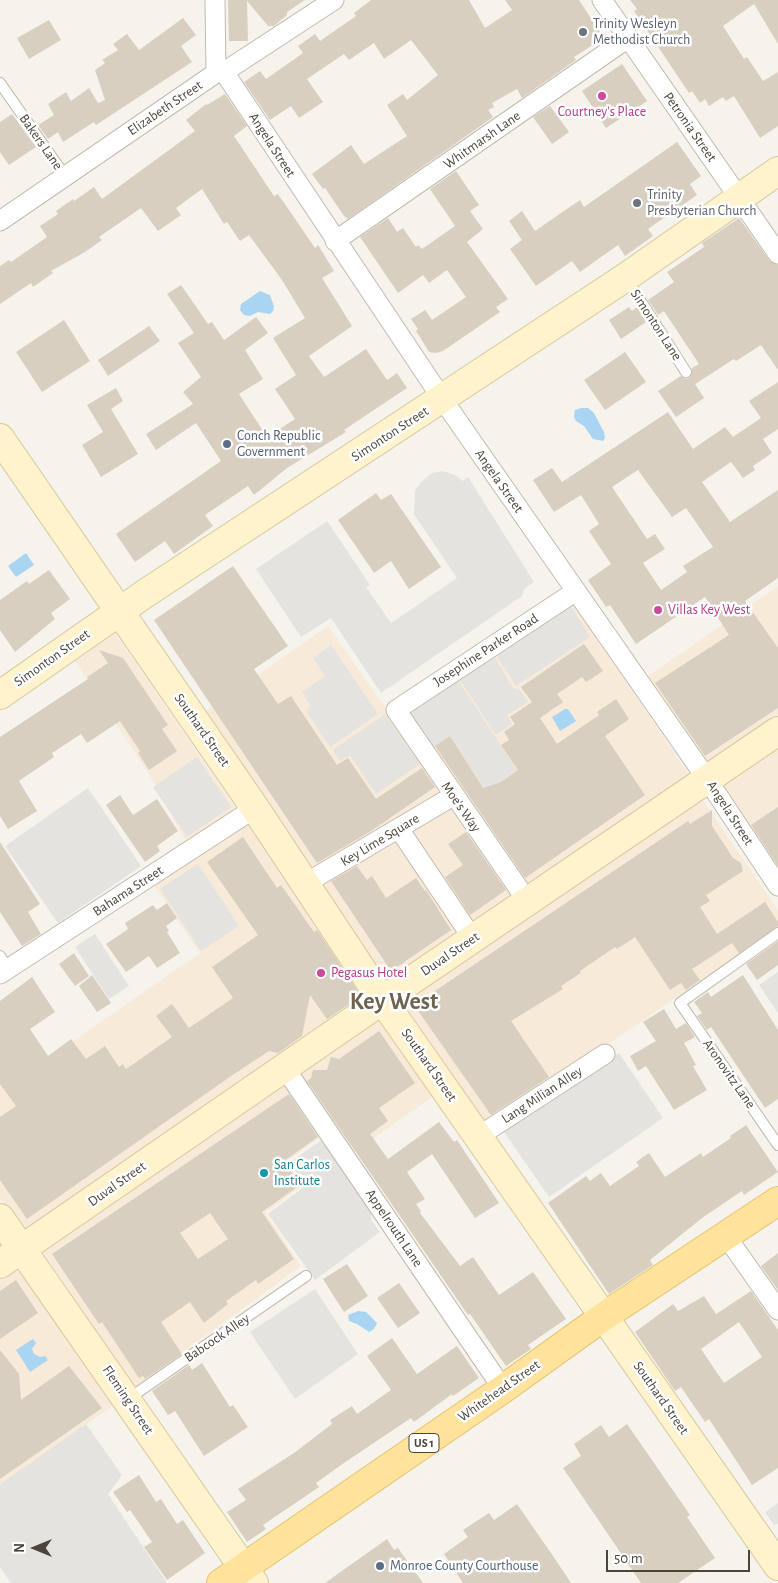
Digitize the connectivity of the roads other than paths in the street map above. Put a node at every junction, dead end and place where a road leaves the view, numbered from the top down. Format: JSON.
{"nodes":[{"id":1,"x":215,"y":0,"type":"edge"},
{"id":2,"x":334,"y":0,"type":"edge"},
{"id":3,"x":602,"y":0,"type":"edge"},
{"id":4,"x":628,"y":38,"type":"junction"},
{"id":5,"x":220,"y":73,"type":"junction"},
{"id":6,"x":0,"y":82,"type":"edge"},
{"id":7,"x":778,"y":171,"type":"edge"},
{"id":8,"x":65,"y":176,"type":"junction"},
{"id":9,"x":739,"y":198,"type":"junction"},
{"id":10,"x":0,"y":220,"type":"edge"},
{"id":11,"x":336,"y":241,"type":"junction"},
{"id":12,"x":778,"y":254,"type":"edge"},
{"id":13,"x":626,"y":277,"type":"junction"},
{"id":14,"x":686,"y":372,"type":"dead end"},
{"id":15,"x":442,"y":400,"type":"junction"},
{"id":16,"x":0,"y":438,"type":"edge"},
{"id":17,"x":576,"y":591,"type":"junction"},
{"id":18,"x":120,"y":611,"type":"junction"},
{"id":19,"x":0,"y":695,"type":"edge"},
{"id":20,"x":396,"y":710,"type":"joint"},
{"id":21,"x":778,"y":731,"type":"edge"},
{"id":22,"x":707,"y":779,"type":"junction"},
{"id":23,"x":453,"y":796,"type":"junction"},
{"id":24,"x":256,"y":808,"type":"junction"},
{"id":25,"x":399,"y":829,"type":"junction"},
{"id":26,"x":306,"y":883,"type":"junction"},
{"id":27,"x":778,"y":886,"type":"edge"},
{"id":28,"x":528,"y":902,"type":"junction"},
{"id":29,"x":778,"y":933,"type":"edge"},
{"id":30,"x":473,"y":939,"type":"junction"},
{"id":31,"x":3,"y":966,"type":"edge"},
{"id":32,"x":384,"y":999,"type":"junction"},
{"id":33,"x":605,"y":1054,"type":"dead end"},
{"id":34,"x":284,"y":1068,"type":"junction"},
{"id":35,"x":478,"y":1136,"type":"junction"},
{"id":36,"x":778,"y":1145,"type":"edge"},
{"id":37,"x":778,"y":1201,"type":"edge"},
{"id":38,"x":0,"y":1218,"type":"edge"},
{"id":39,"x":726,"y":1236,"type":"junction"},
{"id":40,"x":22,"y":1249,"type":"junction"},
{"id":41,"x":0,"y":1264,"type":"edge"},
{"id":42,"x":306,"y":1276,"type":"dead end"},
{"id":43,"x":778,"y":1310,"type":"edge"},
{"id":44,"x":603,"y":1317,"type":"junction"},
{"id":45,"x":503,"y":1389,"type":"junction"},
{"id":46,"x":127,"y":1399,"type":"junction"},
{"id":47,"x":778,"y":1566,"type":"edge"},
{"id":48,"x":248,"y":1575,"type":"edge"},
{"id":49,"x":221,"y":1583,"type":"edge"}],
"edges":[{"from":1,"to":5,"type":"street"},
{"from":2,"to":5,"type":"street","name":"Elizabeth Street"},
{"from":3,"to":4,"type":"street","name":"Petronia Street"},
{"from":4,"to":9,"type":"street","name":"Petronia Street"},
{"from":4,"to":11,"type":"street","name":"Whitmarsh Lane"},
{"from":5,"to":8,"type":"street","name":"Elizabeth Street"},
{"from":5,"to":11,"type":"street","name":"Angela Street"},
{"from":6,"to":8,"type":"lane","name":"Bakers Lane"},
{"from":7,"to":9,"type":"street","name":"Simonton Street"},
{"from":8,"to":10,"type":"street","name":"Elizabeth Street"},
{"from":9,"to":12,"type":"street","name":"Petronia Street"},
{"from":9,"to":13,"type":"street","name":"Simonton Street"},
{"from":11,"to":15,"type":"street","name":"Angela Street"},
{"from":13,"to":14,"type":"lane","name":"Simonton Lane"},
{"from":13,"to":15,"type":"street","name":"Simonton Street"},
{"from":15,"to":17,"type":"street","name":"Angela Street"},
{"from":15,"to":18,"type":"street","name":"Simonton Street"},
{"from":16,"to":18,"type":"street","name":"Southard Street"},
{"from":17,"to":20,"type":"street","name":"Josephine Parker Road"},
{"from":17,"to":22,"type":"street","name":"Angela Street"},
{"from":18,"to":19,"type":"street","name":"Simonton Street"},
{"from":18,"to":24,"type":"street","name":"Southard Street"},
{"from":20,"to":23,"type":"street","name":"Moe's Way"},
{"from":21,"to":22,"type":"street","name":"Duval Street"},
{"from":22,"to":27,"type":"street","name":"Angela Street"},
{"from":22,"to":28,"type":"street","name":"Duval Street"},
{"from":23,"to":25,"type":"street","name":"Key Lime Square"},
{"from":23,"to":28,"type":"street","name":"Moe's Way"},
{"from":24,"to":26,"type":"street","name":"Southard Street"},
{"from":24,"to":31,"type":"street","name":"Bahama Street"},
{"from":25,"to":26,"type":"street","name":"Key Lime Square"},
{"from":25,"to":30,"type":"street"},
{"from":26,"to":32,"type":"street","name":"Southard Street"},
{"from":28,"to":30,"type":"street","name":"Duval Street"},
{"from":29,"to":36,"type":"lane","name":"Aronovitz Lane"},
{"from":30,"to":32,"type":"street","name":"Duval Street"},
{"from":32,"to":34,"type":"street","name":"Duval Street"},
{"from":32,"to":35,"type":"street","name":"Southard Street"},
{"from":33,"to":35,"type":"street","name":"Lang Milian Alley"},
{"from":34,"to":40,"type":"street","name":"Duval Street"},
{"from":34,"to":45,"type":"street","name":"Appelrouth Lane"},
{"from":35,"to":44,"type":"street","name":"Southard Street"},
{"from":37,"to":39,"type":"main road","name":"Whitehead Street","number":"US 1"},
{"from":38,"to":40,"type":"street","name":"Fleming Street"},
{"from":39,"to":43,"type":"street"},
{"from":39,"to":44,"type":"main road","name":"Whitehead Street","number":"US 1"},
{"from":40,"to":41,"type":"street","name":"Duval Street"},
{"from":40,"to":46,"type":"street","name":"Fleming Street"},
{"from":42,"to":46,"type":"lane","name":"Babcock Alley"},
{"from":44,"to":45,"type":"main road","name":"Whitehead Street","number":"US 1"},
{"from":44,"to":47,"type":"street","name":"Southard Street"},
{"from":45,"to":48,"type":"main road","name":"Whitehead Street","number":"US 1"},
{"from":46,"to":48,"type":"street","name":"Fleming Street"},
{"from":48,"to":49,"type":"main road","name":"Whitehead Street"}]}
